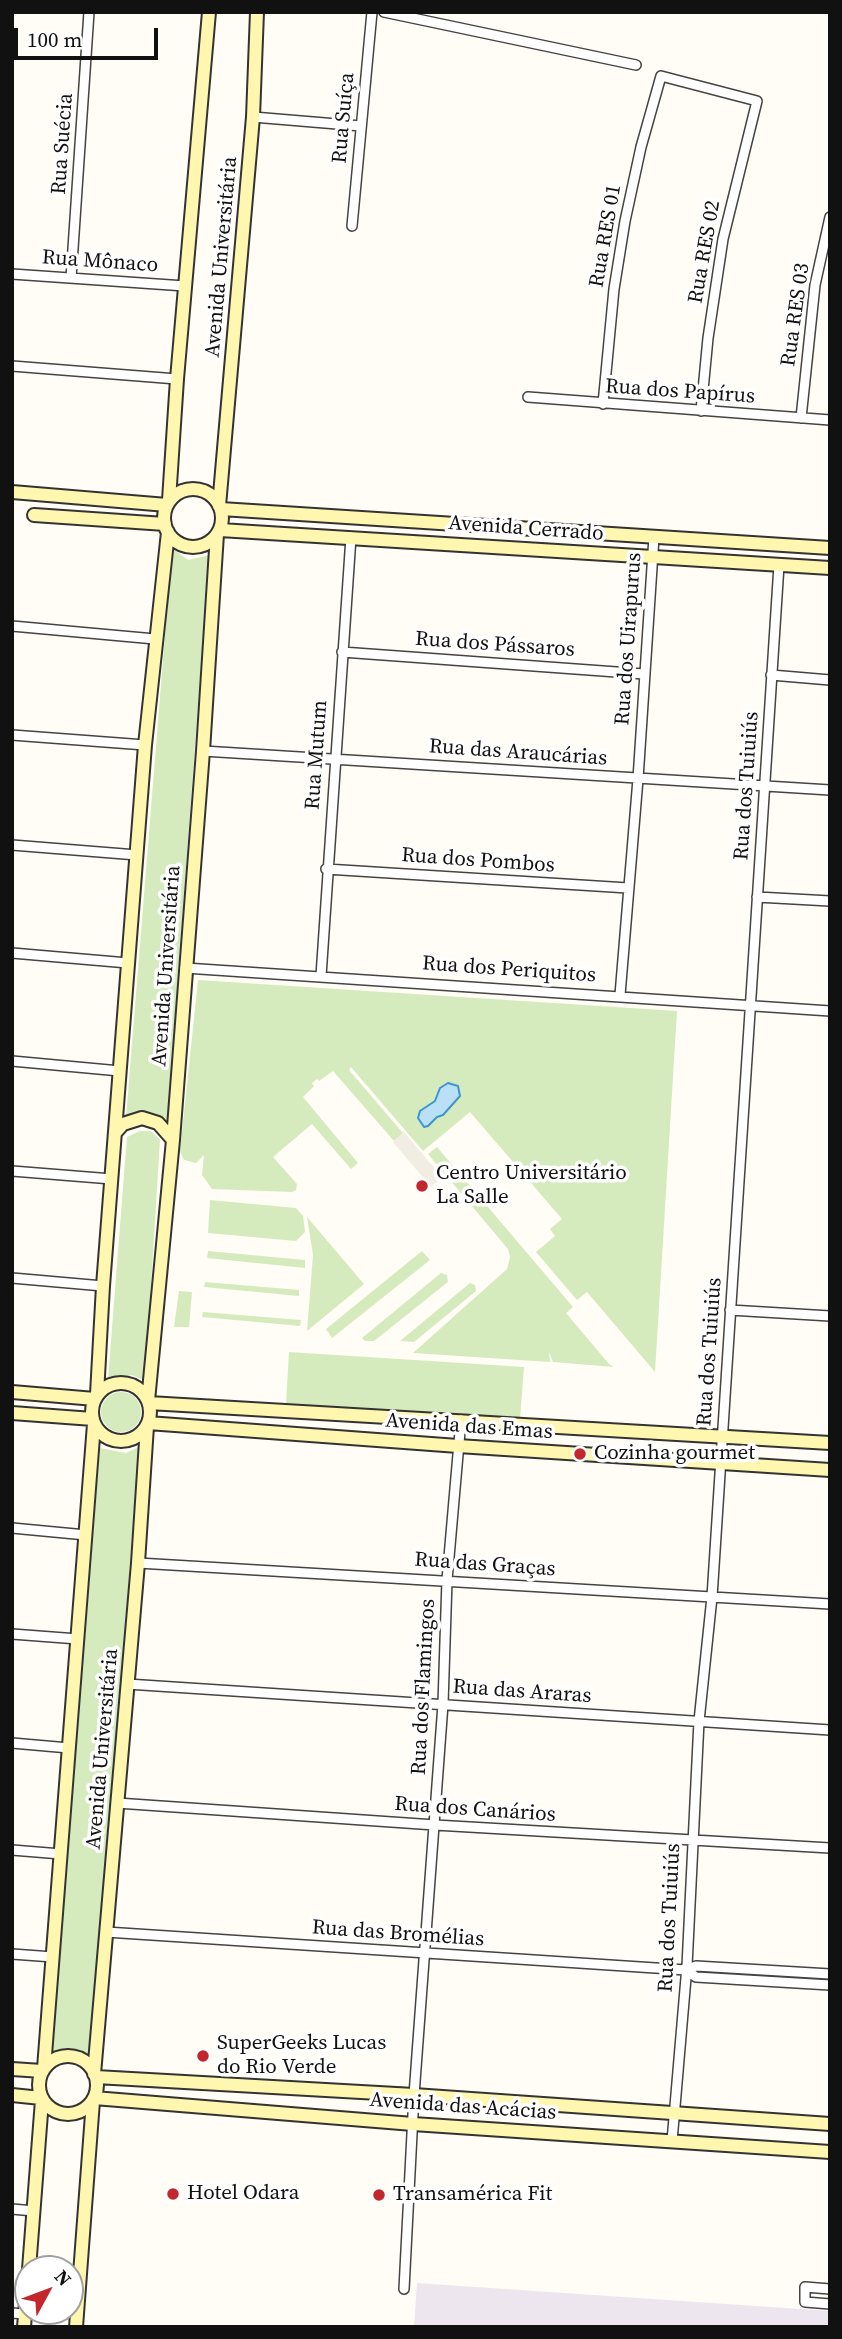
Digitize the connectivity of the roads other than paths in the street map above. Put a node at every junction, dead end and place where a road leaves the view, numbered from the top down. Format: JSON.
{"nodes":[{"id":1,"x":89,"y":12,"type":"edge"},
{"id":2,"x":209,"y":12,"type":"edge"},
{"id":3,"x":257,"y":12,"type":"edge"},
{"id":4,"x":372,"y":12,"type":"edge"},
{"id":5,"x":384,"y":12,"type":"edge"},
{"id":6,"x":636,"y":65,"type":"dead end"},
{"id":7,"x":661,"y":76,"type":"joint"},
{"id":8,"x":253,"y":117,"type":"junction"},
{"id":9,"x":361,"y":126,"type":"junction"},
{"id":10,"x":830,"y":217,"type":"edge"},
{"id":11,"x":352,"y":226,"type":"dead end"},
{"id":12,"x":12,"y":274,"type":"edge"},
{"id":13,"x":71,"y":278,"type":"junction"},
{"id":14,"x":185,"y":286,"type":"junction"},
{"id":15,"x":12,"y":366,"type":"edge"},
{"id":16,"x":177,"y":379,"type":"junction"},
{"id":17,"x":528,"y":397,"type":"dead end"},
{"id":18,"x":603,"y":404,"type":"junction"},
{"id":19,"x":701,"y":411,"type":"junction"},
{"id":20,"x":801,"y":418,"type":"junction"},
{"id":21,"x":830,"y":420,"type":"edge"},
{"id":22,"x":12,"y":492,"type":"edge"},
{"id":23,"x":168,"y":502,"type":"junction"},
{"id":24,"x":220,"y":507,"type":"junction"},
{"id":25,"x":34,"y":515,"type":"dead end"},
{"id":26,"x":166,"y":528,"type":"junction"},
{"id":27,"x":219,"y":532,"type":"junction"},
{"id":28,"x":351,"y":537,"type":"junction"},
{"id":29,"x":654,"y":537,"type":"junction"},
{"id":30,"x":830,"y":548,"type":"edge"},
{"id":31,"x":652,"y":556,"type":"junction"},
{"id":32,"x":779,"y":565,"type":"junction"},
{"id":33,"x":830,"y":568,"type":"edge"},
{"id":34,"x":12,"y":626,"type":"edge"},
{"id":35,"x":155,"y":639,"type":"junction"},
{"id":36,"x":342,"y":652,"type":"junction"},
{"id":37,"x":644,"y":674,"type":"junction"},
{"id":38,"x":772,"y":675,"type":"junction"},
{"id":39,"x":830,"y":680,"type":"edge"},
{"id":40,"x":12,"y":735,"type":"edge"},
{"id":41,"x":145,"y":745,"type":"junction"},
{"id":42,"x":204,"y":751,"type":"junction"},
{"id":43,"x":335,"y":757,"type":"junction"},
{"id":44,"x":638,"y":779,"type":"junction"},
{"id":45,"x":764,"y":785,"type":"junction"},
{"id":46,"x":830,"y":790,"type":"edge"},
{"id":47,"x":12,"y":845,"type":"edge"},
{"id":48,"x":137,"y":855,"type":"junction"},
{"id":49,"x":326,"y":869,"type":"junction"},
{"id":50,"x":628,"y":888,"type":"junction"},
{"id":51,"x":757,"y":897,"type":"junction"},
{"id":52,"x":830,"y":901,"type":"edge"},
{"id":53,"x":12,"y":953,"type":"edge"},
{"id":54,"x":128,"y":963,"type":"junction"},
{"id":55,"x":185,"y":968,"type":"junction"},
{"id":56,"x":321,"y":976,"type":"junction"},
{"id":57,"x":620,"y":995,"type":"junction"},
{"id":58,"x":749,"y":1006,"type":"junction"},
{"id":59,"x":830,"y":1011,"type":"edge"},
{"id":60,"x":12,"y":1061,"type":"edge"},
{"id":61,"x":120,"y":1071,"type":"junction"},
{"id":62,"x":115,"y":1133,"type":"junction"},
{"id":63,"x":173,"y":1140,"type":"junction"},
{"id":64,"x":12,"y":1171,"type":"edge"},
{"id":65,"x":112,"y":1179,"type":"junction"},
{"id":66,"x":12,"y":1278,"type":"edge"},
{"id":67,"x":103,"y":1286,"type":"junction"},
{"id":68,"x":730,"y":1310,"type":"junction"},
{"id":69,"x":830,"y":1316,"type":"edge"},
{"id":70,"x":12,"y":1392,"type":"edge"},
{"id":71,"x":96,"y":1396,"type":"junction"},
{"id":72,"x":148,"y":1402,"type":"junction"},
{"id":73,"x":12,"y":1413,"type":"edge"},
{"id":74,"x":461,"y":1420,"type":"junction"},
{"id":75,"x":93,"y":1421,"type":"junction"},
{"id":76,"x":147,"y":1425,"type":"junction"},
{"id":77,"x":722,"y":1436,"type":"junction"},
{"id":78,"x":830,"y":1443,"type":"edge"},
{"id":79,"x":458,"y":1447,"type":"junction"},
{"id":80,"x":720,"y":1464,"type":"junction"},
{"id":81,"x":830,"y":1470,"type":"edge"},
{"id":82,"x":12,"y":1528,"type":"edge"},
{"id":83,"x":86,"y":1535,"type":"junction"},
{"id":84,"x":138,"y":1563,"type":"junction"},
{"id":85,"x":447,"y":1580,"type":"junction"},
{"id":86,"x":712,"y":1597,"type":"junction"},
{"id":87,"x":830,"y":1604,"type":"edge"},
{"id":88,"x":12,"y":1634,"type":"edge"},
{"id":89,"x":78,"y":1639,"type":"junction"},
{"id":90,"x":127,"y":1684,"type":"junction"},
{"id":91,"x":443,"y":1704,"type":"junction"},
{"id":92,"x":699,"y":1721,"type":"junction"},
{"id":93,"x":830,"y":1730,"type":"edge"},
{"id":94,"x":12,"y":1743,"type":"edge"},
{"id":95,"x":69,"y":1748,"type":"junction"},
{"id":96,"x":117,"y":1803,"type":"junction"},
{"id":97,"x":435,"y":1825,"type":"junction"},
{"id":98,"x":691,"y":1841,"type":"junction"},
{"id":99,"x":830,"y":1848,"type":"edge"},
{"id":100,"x":12,"y":1850,"type":"edge"},
{"id":101,"x":61,"y":1854,"type":"junction"},
{"id":102,"x":107,"y":1932,"type":"junction"},
{"id":103,"x":425,"y":1953,"type":"junction"},
{"id":104,"x":12,"y":1954,"type":"edge"},
{"id":105,"x":53,"y":1958,"type":"junction"},
{"id":106,"x":686,"y":1970,"type":"junction"},
{"id":107,"x":830,"y":1974,"type":"edge"},
{"id":108,"x":830,"y":1985,"type":"edge"},
{"id":109,"x":12,"y":2069,"type":"edge"},
{"id":110,"x":43,"y":2070,"type":"junction"},
{"id":111,"x":95,"y":2076,"type":"junction"},
{"id":112,"x":12,"y":2095,"type":"edge"},
{"id":113,"x":414,"y":2095,"type":"junction"},
{"id":114,"x":42,"y":2099,"type":"junction"},
{"id":115,"x":93,"y":2099,"type":"junction"},
{"id":116,"x":674,"y":2113,"type":"junction"},
{"id":117,"x":413,"y":2124,"type":"junction"},
{"id":118,"x":830,"y":2124,"type":"edge"},
{"id":119,"x":672,"y":2141,"type":"junction"},
{"id":120,"x":830,"y":2152,"type":"edge"},
{"id":121,"x":12,"y":2209,"type":"edge"},
{"id":122,"x":34,"y":2211,"type":"junction"},
{"id":123,"x":30,"y":2255,"type":"edge"},
{"id":124,"x":404,"y":2289,"type":"dead end"},
{"id":125,"x":830,"y":2289,"type":"edge"},
{"id":126,"x":830,"y":2304,"type":"edge"},
{"id":127,"x":76,"y":2327,"type":"edge"}],
"edges":[{"from":1,"to":13,"type":"street","name":"Rua Suécia"},
{"from":2,"to":14,"type":"main road","name":"Avenida Universitária"},
{"from":3,"to":8,"type":"main road","name":"Avenida Universitária"},
{"from":4,"to":9,"type":"street","name":"Rua Suíça"},
{"from":5,"to":6,"type":"street"},
{"from":7,"to":18,"type":"street","name":"Rua RES 01"},
{"from":7,"to":19,"type":"street","name":"Rua RES 02"},
{"from":8,"to":9,"type":"street"},
{"from":8,"to":24,"type":"main road","name":"Avenida Universitária"},
{"from":9,"to":11,"type":"street","name":"Rua Suíça"},
{"from":10,"to":20,"type":"street","name":"Rua RES 03"},
{"from":12,"to":13,"type":"street","name":"Rua Mônaco"},
{"from":13,"to":14,"type":"street","name":"Rua Mônaco"},
{"from":14,"to":16,"type":"main road","name":"Avenida Universitária"},
{"from":15,"to":16,"type":"street"},
{"from":16,"to":23,"type":"main road","name":"Avenida Universitária"},
{"from":17,"to":18,"type":"street","name":"Rua dos Papírus"},
{"from":18,"to":19,"type":"street","name":"Rua dos Papírus"},
{"from":19,"to":20,"type":"street","name":"Rua dos Papírus"},
{"from":20,"to":21,"type":"street","name":"Rua dos Papírus"},
{"from":22,"to":23,"type":"main road"},
{"from":23,"to":24,"type":"main road"},
{"from":23,"to":26,"type":"main road"},
{"from":24,"to":27,"type":"main road"},
{"from":24,"to":29,"type":"main road","name":"Avenida Cerrado"},
{"from":25,"to":26,"type":"main road"},
{"from":26,"to":27,"type":"main road"},
{"from":26,"to":35,"type":"main road","name":"Avenida Universitária"},
{"from":27,"to":28,"type":"main road","name":"Avenida Cerrado"},
{"from":27,"to":42,"type":"main road","name":"Avenida Universitária"},
{"from":28,"to":31,"type":"main road","name":"Avenida Cerrado"},
{"from":28,"to":36,"type":"street","name":"Rua Mutum"},
{"from":29,"to":30,"type":"main road","name":"Avenida Cerrado"},
{"from":29,"to":31,"type":"street","name":"Rua dos Uirapurus"},
{"from":31,"to":32,"type":"main road","name":"Avenida Cerrado"},
{"from":31,"to":37,"type":"street","name":"Rua dos Uirapurus"},
{"from":32,"to":33,"type":"main road","name":"Avenida Cerrado"},
{"from":32,"to":38,"type":"street","name":"Rua dos Tuiuiús"},
{"from":34,"to":35,"type":"street"},
{"from":35,"to":41,"type":"main road","name":"Avenida Universitária"},
{"from":36,"to":37,"type":"street","name":"Rua dos Pássaros"},
{"from":36,"to":43,"type":"street","name":"Rua Mutum"},
{"from":37,"to":44,"type":"street","name":"Rua dos Uirapurus"},
{"from":38,"to":39,"type":"street"},
{"from":38,"to":45,"type":"street","name":"Rua dos Tuiuiús"},
{"from":40,"to":41,"type":"street"},
{"from":41,"to":48,"type":"main road","name":"Avenida Universitária"},
{"from":42,"to":43,"type":"street","name":"Rua das Araucárias"},
{"from":42,"to":55,"type":"main road","name":"Avenida Universitária"},
{"from":43,"to":44,"type":"street","name":"Rua das Araucárias"},
{"from":43,"to":49,"type":"street","name":"Rua Mutum"},
{"from":44,"to":45,"type":"street","name":"Rua das Araucárias"},
{"from":44,"to":50,"type":"street","name":"Rua dos Uirapurus"},
{"from":45,"to":46,"type":"street","name":"Rua das Araucárias"},
{"from":45,"to":51,"type":"street","name":"Rua dos Tuiuiús"},
{"from":47,"to":48,"type":"street"},
{"from":48,"to":54,"type":"main road","name":"Avenida Universitária"},
{"from":49,"to":50,"type":"street","name":"Rua dos Pombos"},
{"from":49,"to":56,"type":"street","name":"Rua Mutum"},
{"from":50,"to":57,"type":"street","name":"Rua dos Uirapurus"},
{"from":51,"to":52,"type":"street"},
{"from":51,"to":58,"type":"street","name":"Rua dos Tuiuiús"},
{"from":53,"to":54,"type":"street"},
{"from":54,"to":61,"type":"main road","name":"Avenida Universitária"},
{"from":55,"to":56,"type":"street","name":"Rua dos Periquitos"},
{"from":55,"to":63,"type":"main road","name":"Avenida Universitária"},
{"from":56,"to":57,"type":"street","name":"Rua dos Periquitos"},
{"from":57,"to":58,"type":"street","name":"Rua dos Periquitos"},
{"from":58,"to":59,"type":"street","name":"Rua dos Periquitos"},
{"from":58,"to":68,"type":"street","name":"Rua dos Tuiuiús"},
{"from":60,"to":61,"type":"street"},
{"from":61,"to":62,"type":"main road","name":"Avenida Universitária"},
{"from":62,"to":63,"type":"main road"},
{"from":62,"to":65,"type":"main road","name":"Avenida Universitária"},
{"from":63,"to":72,"type":"main road","name":"Avenida Universitária"},
{"from":64,"to":65,"type":"street"},
{"from":65,"to":67,"type":"main road","name":"Avenida Universitária"},
{"from":66,"to":67,"type":"street"},
{"from":67,"to":71,"type":"main road","name":"Avenida Universitária"},
{"from":68,"to":69,"type":"street"},
{"from":68,"to":77,"type":"street","name":"Rua dos Tuiuiús"},
{"from":70,"to":71,"type":"main road"},
{"from":71,"to":72,"type":"main road"},
{"from":71,"to":75,"type":"main road"},
{"from":72,"to":74,"type":"main road","name":"Avenida das Emas"},
{"from":72,"to":76,"type":"main road"},
{"from":73,"to":75,"type":"main road"},
{"from":74,"to":77,"type":"main road","name":"Avenida das Emas"},
{"from":74,"to":79,"type":"street","name":"Rua dos Flamingos"},
{"from":75,"to":76,"type":"main road"},
{"from":75,"to":83,"type":"main road","name":"Avenida Universitária"},
{"from":76,"to":79,"type":"main road","name":"Avenida das Emas"},
{"from":76,"to":84,"type":"main road","name":"Avenida Universitária"},
{"from":77,"to":78,"type":"main road","name":"Avenida das Emas"},
{"from":77,"to":80,"type":"street","name":"Rua dos Tuiuiús"},
{"from":79,"to":80,"type":"main road","name":"Avenida das Emas"},
{"from":79,"to":85,"type":"street","name":"Rua dos Flamingos"},
{"from":80,"to":81,"type":"main road","name":"Avenida das Emas"},
{"from":80,"to":86,"type":"street","name":"Rua dos Tuiuiús"},
{"from":82,"to":83,"type":"street"},
{"from":83,"to":89,"type":"main road","name":"Avenida Universitária"},
{"from":84,"to":85,"type":"street","name":"Rua das Graças"},
{"from":84,"to":90,"type":"main road","name":"Avenida Universitária"},
{"from":85,"to":86,"type":"street","name":"Rua das Graças"},
{"from":85,"to":91,"type":"street","name":"Rua dos Flamingos"},
{"from":86,"to":87,"type":"street","name":"Rua das Graças"},
{"from":86,"to":92,"type":"street","name":"Rua dos Tuiuiús"},
{"from":88,"to":89,"type":"street"},
{"from":89,"to":95,"type":"main road","name":"Avenida Universitária"},
{"from":90,"to":91,"type":"street","name":"Rua das Araras"},
{"from":90,"to":96,"type":"main road","name":"Avenida Universitária"},
{"from":91,"to":92,"type":"street","name":"Rua das Araras"},
{"from":91,"to":97,"type":"street","name":"Rua dos Flamingos"},
{"from":92,"to":93,"type":"street","name":"Rua das Araras"},
{"from":92,"to":98,"type":"street","name":"Rua dos Tuiuiús"},
{"from":94,"to":95,"type":"street"},
{"from":95,"to":101,"type":"main road","name":"Avenida Universitária"},
{"from":96,"to":97,"type":"street","name":"Rua dos Canários"},
{"from":96,"to":102,"type":"main road","name":"Avenida Universitária"},
{"from":97,"to":98,"type":"street","name":"Rua dos Canários"},
{"from":97,"to":103,"type":"street","name":"Rua dos Flamingos"},
{"from":98,"to":99,"type":"street","name":"Rua dos Canários"},
{"from":98,"to":106,"type":"street","name":"Rua dos Tuiuiús"},
{"from":100,"to":101,"type":"street"},
{"from":101,"to":105,"type":"main road","name":"Avenida Universitária"},
{"from":102,"to":103,"type":"street","name":"Rua das Bromélias"},
{"from":102,"to":111,"type":"main road","name":"Avenida Universitária"},
{"from":103,"to":106,"type":"street","name":"Rua das Bromélias"},
{"from":103,"to":113,"type":"street","name":"Rua dos Flamingos"},
{"from":104,"to":105,"type":"street"},
{"from":105,"to":110,"type":"main road","name":"Avenida Universitária"},
{"from":106,"to":107,"type":"street","name":"Rua das Bromélias"},
{"from":106,"to":108,"type":"street","name":"Rua das Bromélias"},
{"from":106,"to":116,"type":"street","name":"Rua dos Tuiuiús"},
{"from":109,"to":110,"type":"main road"},
{"from":110,"to":111,"type":"main road"},
{"from":110,"to":114,"type":"main road"},
{"from":111,"to":113,"type":"main road","name":"Avenida das Acácias"},
{"from":111,"to":115,"type":"main road"},
{"from":112,"to":114,"type":"main road"},
{"from":113,"to":116,"type":"main road","name":"Avenida das Acácias"},
{"from":113,"to":117,"type":"street","name":"Rua dos Flamingos"},
{"from":114,"to":115,"type":"main road"},
{"from":114,"to":122,"type":"main road"},
{"from":115,"to":117,"type":"main road","name":"Avenida das Acácias"},
{"from":115,"to":127,"type":"main road"},
{"from":116,"to":118,"type":"main road","name":"Avenida das Acácias"},
{"from":116,"to":119,"type":"street","name":"Rua dos Tuiuiús"},
{"from":117,"to":119,"type":"main road","name":"Avenida das Acácias"},
{"from":117,"to":124,"type":"street","name":"Rua dos Flamingos"},
{"from":119,"to":120,"type":"main road","name":"Avenida das Acácias"},
{"from":121,"to":122,"type":"street"},
{"from":122,"to":123,"type":"main road"},
{"from":125,"to":126,"type":"street"}]}
